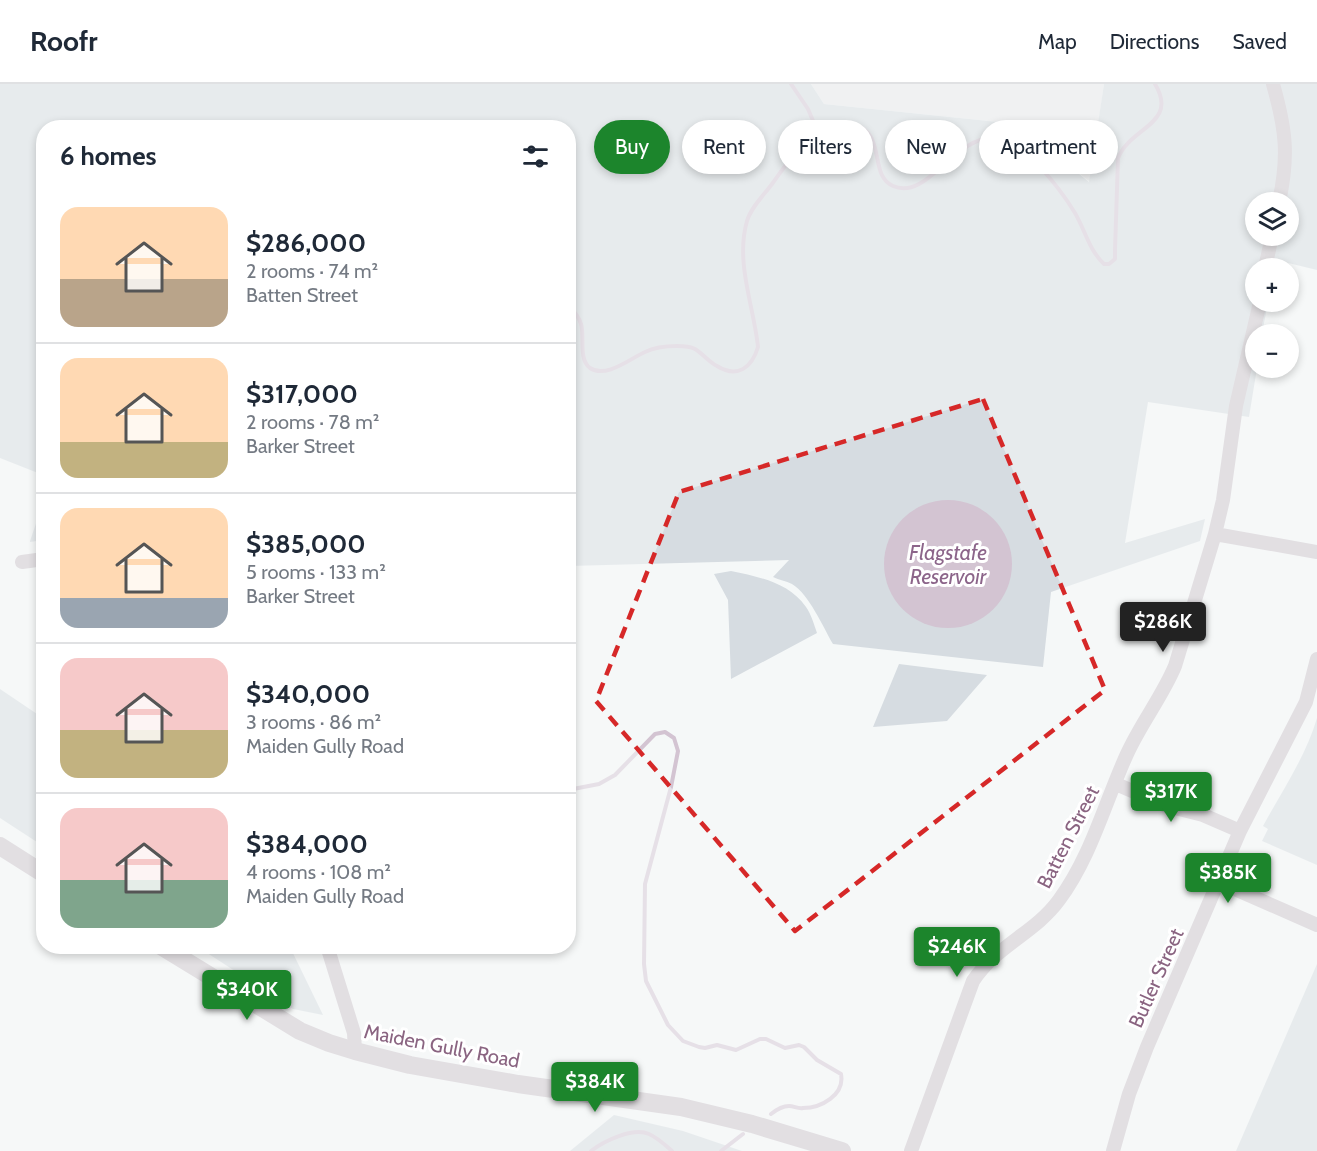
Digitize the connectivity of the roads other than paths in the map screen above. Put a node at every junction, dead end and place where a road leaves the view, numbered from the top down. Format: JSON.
{"nodes":[{"id":1,"x":1273,"y":84,"type":"edge"},
{"id":2,"x":1280,"y":192,"type":"edge"},
{"id":3,"x":1258,"y":312,"type":"edge"},
{"id":4,"x":1215,"y":534,"type":"junction"},
{"id":5,"x":1317,"y":552,"type":"edge"},
{"id":6,"x":36,"y":560,"type":"edge"},
{"id":7,"x":22,"y":562,"type":"dead end"},
{"id":8,"x":1317,"y":660,"type":"edge"},
{"id":9,"x":1116,"y":784,"type":"junction"},
{"id":10,"x":1240,"y":831,"type":"junction"},
{"id":11,"x":0,"y":846,"type":"edge"},
{"id":12,"x":36,"y":869,"type":"edge"},
{"id":13,"x":1219,"y":882,"type":"junction"},
{"id":14,"x":1317,"y":925,"type":"edge"},
{"id":15,"x":174,"y":954,"type":"edge"},
{"id":16,"x":329,"y":954,"type":"edge"},
{"id":17,"x":355,"y":1051,"type":"junction"},
{"id":18,"x":842,"y":1151,"type":"edge"},
{"id":19,"x":911,"y":1151,"type":"edge"},
{"id":20,"x":1113,"y":1151,"type":"edge"}],
"edges":[{"from":1,"to":2,"type":"street"},
{"from":3,"to":4,"type":"street","name":"Batten Street"},
{"from":4,"to":5,"type":"street"},
{"from":4,"to":9,"type":"street","name":"Batten Street"},
{"from":6,"to":7,"type":"street"},
{"from":8,"to":10,"type":"street","name":"Butler Street"},
{"from":9,"to":10,"type":"street"},
{"from":9,"to":19,"type":"street","name":"Batten Street"},
{"from":10,"to":13,"type":"street","name":"Butler Street"},
{"from":11,"to":12,"type":"street"},
{"from":13,"to":14,"type":"street"},
{"from":13,"to":20,"type":"street","name":"Butler Street"},
{"from":15,"to":17,"type":"street","name":"Maiden Gully Road"},
{"from":16,"to":17,"type":"street"},
{"from":17,"to":18,"type":"street","name":"Maiden Gully Road"}]}
